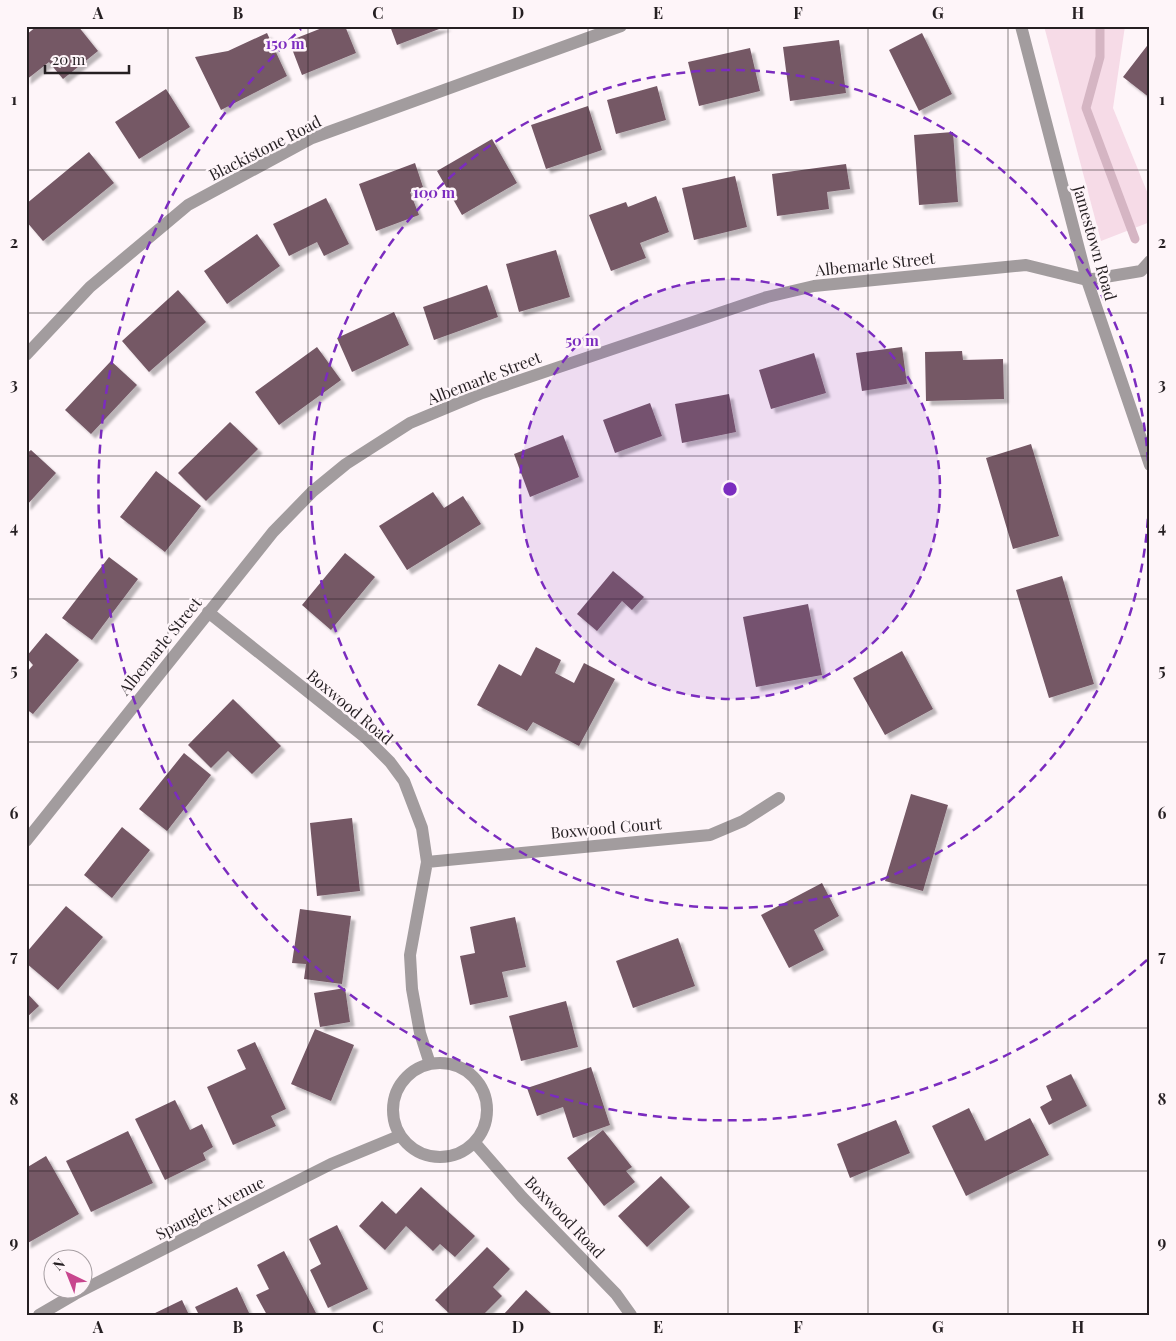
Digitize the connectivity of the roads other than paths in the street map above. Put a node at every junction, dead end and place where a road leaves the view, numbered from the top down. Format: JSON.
{"nodes":[{"id":1,"x":621,"y":26,"type":"edge"},
{"id":2,"x":1021,"y":26,"type":"edge"},
{"id":3,"x":1150,"y":261,"type":"edge"},
{"id":4,"x":1087,"y":280,"type":"junction"},
{"id":5,"x":26,"y":355,"type":"edge"},
{"id":6,"x":1150,"y":466,"type":"edge"},
{"id":7,"x":208,"y":612,"type":"junction"},
{"id":8,"x":779,"y":798,"type":"dead end"},
{"id":9,"x":26,"y":840,"type":"edge"},
{"id":10,"x":427,"y":862,"type":"junction"},
{"id":11,"x":430,"y":1064,"type":"junction"},
{"id":12,"x":399,"y":1136,"type":"junction"},
{"id":13,"x":475,"y":1143,"type":"junction"},
{"id":14,"x":39,"y":1315,"type":"edge"},
{"id":15,"x":631,"y":1315,"type":"edge"}],
"edges":[{"from":1,"to":5,"type":"street","name":"Blackistone Road"},
{"from":2,"to":4,"type":"street","name":"Jamestown Road"},
{"from":3,"to":4,"type":"street","name":"Albemarle Street"},
{"from":4,"to":6,"type":"street","name":"Jamestown Road"},
{"from":4,"to":7,"type":"street","name":"Albemarle Street"},
{"from":7,"to":9,"type":"street","name":"Albemarle Street"},
{"from":7,"to":10,"type":"street","name":"Boxwood Road"},
{"from":8,"to":10,"type":"street","name":"Boxwood Court"},
{"from":10,"to":11,"type":"street","name":"Boxwood Road"},
{"from":11,"to":12,"type":"street"},
{"from":11,"to":13,"type":"street"},
{"from":12,"to":13,"type":"street"},
{"from":12,"to":14,"type":"street","name":"Spangler Avenue"},
{"from":13,"to":15,"type":"street","name":"Boxwood Road"}]}
